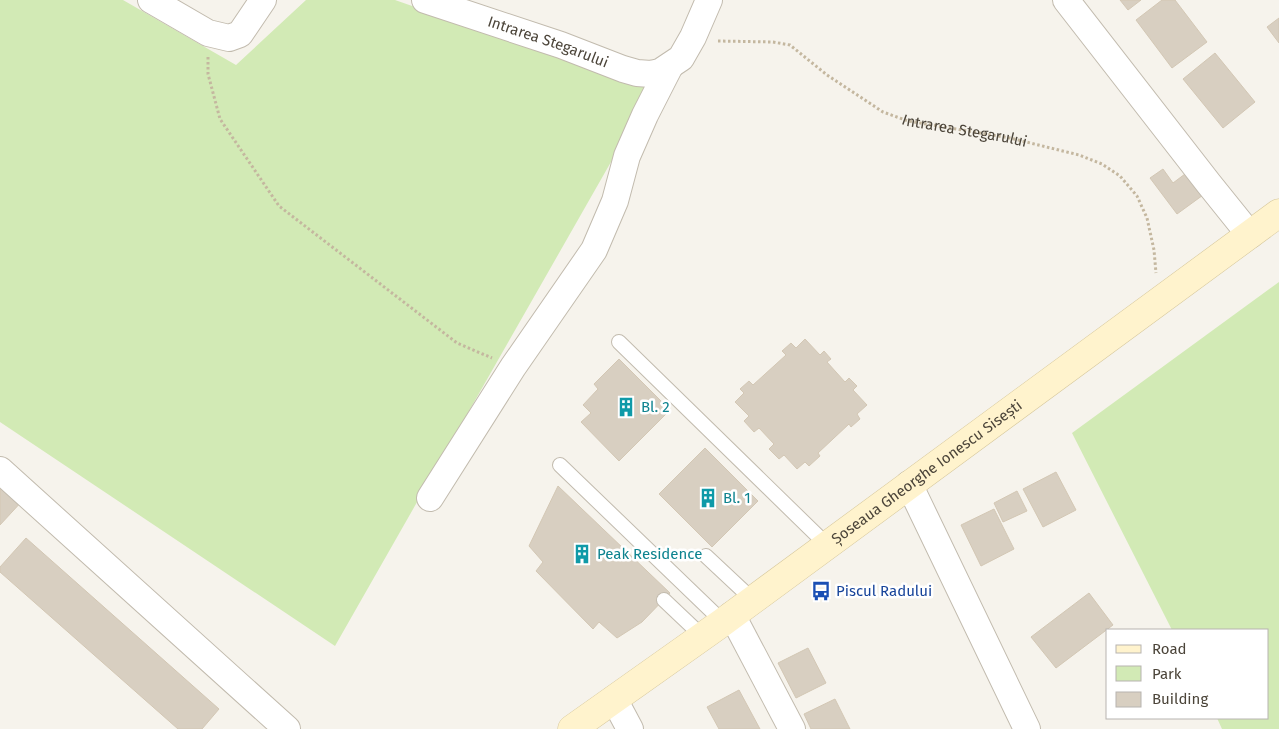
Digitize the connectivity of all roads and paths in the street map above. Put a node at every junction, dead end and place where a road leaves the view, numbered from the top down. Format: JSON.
{"nodes":[{"id":1,"x":151,"y":0,"type":"edge"},
{"id":2,"x":263,"y":0,"type":"edge"},
{"id":3,"x":425,"y":0,"type":"edge"},
{"id":4,"x":709,"y":0,"type":"edge"},
{"id":5,"x":1066,"y":0,"type":"edge"},
{"id":6,"x":208,"y":33,"type":"junction"},
{"id":7,"x":693,"y":37,"type":"junction"},
{"id":8,"x":670,"y":66,"type":"junction"},
{"id":9,"x":1279,"y":213,"type":"edge"},
{"id":10,"x":1250,"y":235,"type":"junction"},
{"id":11,"x":1160,"y":301,"type":"junction"},
{"id":12,"x":619,"y":342,"type":"dead end"},
{"id":13,"x":513,"y":367,"type":"junction"},
{"id":14,"x":560,"y":465,"type":"dead end"},
{"id":15,"x":0,"y":470,"type":"edge"},
{"id":16,"x":909,"y":484,"type":"junction"},
{"id":17,"x":430,"y":498,"type":"dead end"},
{"id":18,"x":827,"y":545,"type":"junction"},
{"id":19,"x":706,"y":556,"type":"dead end"},
{"id":20,"x":664,"y":600,"type":"dead end"},
{"id":21,"x":727,"y":618,"type":"junction"},
{"id":22,"x":614,"y":699,"type":"junction"},
{"id":23,"x":287,"y":729,"type":"edge"},
{"id":24,"x":572,"y":729,"type":"edge"},
{"id":25,"x":630,"y":729,"type":"edge"},
{"id":26,"x":792,"y":729,"type":"edge"},
{"id":27,"x":1027,"y":729,"type":"edge"}],
"edges":[{"from":1,"to":6,"type":"street"},
{"from":2,"to":6,"type":"street"},
{"from":3,"to":8,"type":"street","name":"Intrarea Stegarului"},
{"from":4,"to":7,"type":"street"},
{"from":5,"to":10,"type":"street"},
{"from":6,"to":13,"type":"path"},
{"from":7,"to":8,"type":"street"},
{"from":7,"to":11,"type":"path","name":"Intrarea Stegarului"},
{"from":8,"to":13,"type":"street"},
{"from":9,"to":10,"type":"main road","name":"Șoseaua Gheorghe Ionescu Sisești"},
{"from":10,"to":11,"type":"main road","name":"Șoseaua Gheorghe Ionescu Sisești"},
{"from":11,"to":16,"type":"main road","name":"Șoseaua Gheorghe Ionescu Sisești"},
{"from":12,"to":18,"type":"lane"},
{"from":13,"to":17,"type":"street"},
{"from":14,"to":21,"type":"lane"},
{"from":15,"to":23,"type":"street"},
{"from":16,"to":18,"type":"main road","name":"Șoseaua Gheorghe Ionescu Sisești"},
{"from":16,"to":27,"type":"street"},
{"from":18,"to":21,"type":"main road","name":"Șoseaua Gheorghe Ionescu Sisești"},
{"from":19,"to":21,"type":"lane"},
{"from":20,"to":21,"type":"lane"},
{"from":21,"to":22,"type":"main road","name":"Șoseaua Gheorghe Ionescu Sisești"},
{"from":21,"to":26,"type":"street"},
{"from":22,"to":24,"type":"main road","name":"Șoseaua Gheorghe Ionescu Sisești"},
{"from":22,"to":25,"type":"street"}]}
